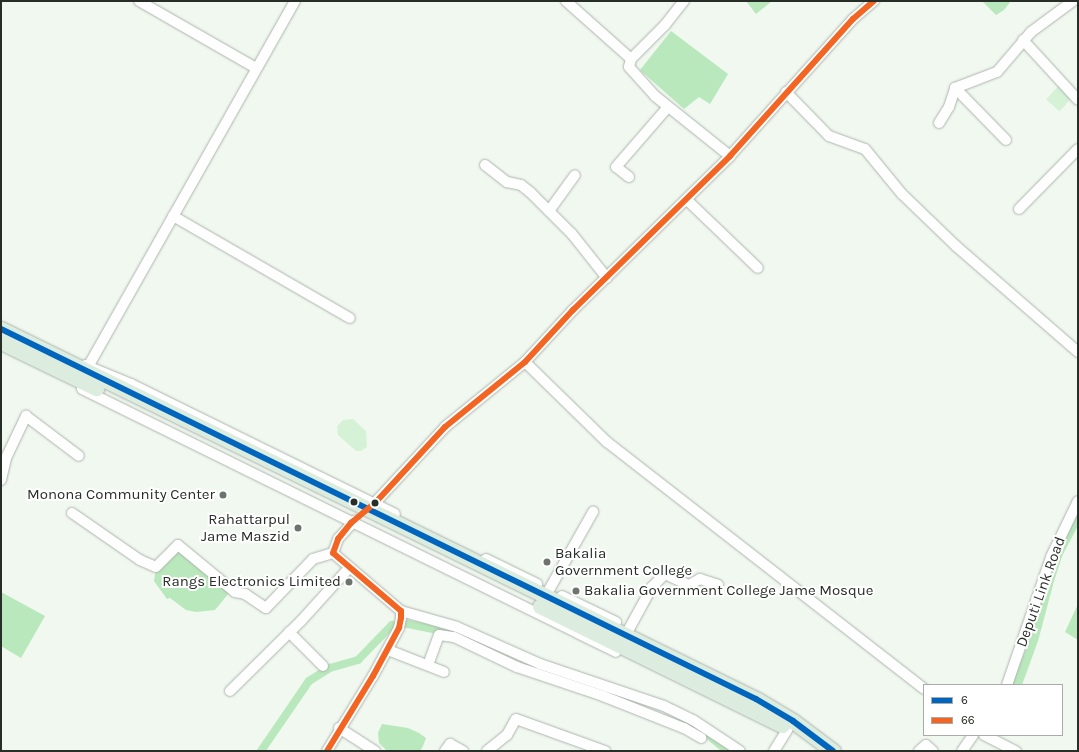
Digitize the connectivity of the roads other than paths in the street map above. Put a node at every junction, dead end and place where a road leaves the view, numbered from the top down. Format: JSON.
{"nodes":[{"id":1,"x":139,"y":1,"type":"edge"},
{"id":2,"x":295,"y":1,"type":"edge"},
{"id":3,"x":566,"y":1,"type":"edge"},
{"id":4,"x":684,"y":1,"type":"edge"},
{"id":5,"x":874,"y":1,"type":"edge"},
{"id":6,"x":1073,"y":1,"type":"edge"},
{"id":7,"x":156,"y":5,"type":"edge"},
{"id":8,"x":1023,"y":40,"type":"junction"},
{"id":9,"x":631,"y":59,"type":"junction"},
{"id":10,"x":256,"y":68,"type":"junction"},
{"id":11,"x":955,"y":88,"type":"junction"},
{"id":12,"x":786,"y":92,"type":"junction"},
{"id":13,"x":1078,"y":100,"type":"edge"},
{"id":14,"x":668,"y":107,"type":"junction"},
{"id":15,"x":939,"y":123,"type":"dead end"},
{"id":16,"x":1006,"y":140,"type":"dead end"},
{"id":17,"x":1078,"y":149,"type":"edge"},
{"id":18,"x":730,"y":156,"type":"junction"},
{"id":19,"x":485,"y":164,"type":"dead end"},
{"id":20,"x":575,"y":175,"type":"dead end"},
{"id":21,"x":628,"y":177,"type":"dead end"},
{"id":22,"x":687,"y":200,"type":"junction"},
{"id":23,"x":1019,"y":209,"type":"dead end"},
{"id":24,"x":549,"y":211,"type":"junction"},
{"id":25,"x":173,"y":216,"type":"junction"},
{"id":26,"x":758,"y":268,"type":"dead end"},
{"id":27,"x":607,"y":278,"type":"junction"},
{"id":28,"x":350,"y":318,"type":"dead end"},
{"id":29,"x":1,"y":330,"type":"edge"},
{"id":30,"x":1,"y":342,"type":"edge"},
{"id":31,"x":1078,"y":352,"type":"edge"},
{"id":32,"x":38,"y":353,"type":"junction"},
{"id":33,"x":524,"y":362,"type":"junction"},
{"id":34,"x":74,"y":365,"type":"junction"},
{"id":35,"x":89,"y":365,"type":"junction"},
{"id":36,"x":79,"y":456,"type":"dead end"},
{"id":37,"x":1,"y":480,"type":"edge"},
{"id":38,"x":1078,"y":501,"type":"edge"},
{"id":39,"x":373,"y":505,"type":"junction"},
{"id":40,"x":593,"y":512,"type":"dead end"},
{"id":41,"x":72,"y":513,"type":"dead end"},
{"id":42,"x":354,"y":521,"type":"junction"},
{"id":43,"x":333,"y":553,"type":"junction"},
{"id":44,"x":349,"y":568,"type":"junction"},
{"id":45,"x":718,"y":585,"type":"dead end"},
{"id":46,"x":549,"y":590,"type":"junction"},
{"id":47,"x":400,"y":619,"type":"junction"},
{"id":48,"x":629,"y":629,"type":"junction"},
{"id":49,"x":289,"y":632,"type":"junction"},
{"id":50,"x":388,"y":650,"type":"junction"},
{"id":51,"x":428,"y":665,"type":"junction"},
{"id":52,"x":324,"y":666,"type":"dead end"},
{"id":53,"x":663,"y":667,"type":"junction"},
{"id":54,"x":444,"y":672,"type":"dead end"},
{"id":55,"x":1007,"y":684,"type":"edge"},
{"id":56,"x":923,"y":688,"type":"edge"},
{"id":57,"x":230,"y":691,"type":"dead end"},
{"id":58,"x":732,"y":692,"type":"junction"},
{"id":59,"x":339,"y":728,"type":"junction"},
{"id":60,"x":788,"y":729,"type":"junction"},
{"id":61,"x":972,"y":736,"type":"edge"},
{"id":62,"x":988,"y":737,"type":"edge"},
{"id":63,"x":701,"y":738,"type":"dead end"},
{"id":64,"x":327,"y":751,"type":"edge"},
{"id":65,"x":375,"y":751,"type":"edge"},
{"id":66,"x":445,"y":751,"type":"edge"},
{"id":67,"x":463,"y":751,"type":"edge"},
{"id":68,"x":487,"y":751,"type":"edge"},
{"id":69,"x":604,"y":751,"type":"edge"},
{"id":70,"x":740,"y":751,"type":"edge"},
{"id":71,"x":774,"y":751,"type":"edge"},
{"id":72,"x":816,"y":751,"type":"edge"},
{"id":73,"x":832,"y":751,"type":"edge"},
{"id":74,"x":919,"y":751,"type":"edge"},
{"id":75,"x":932,"y":751,"type":"edge"},
{"id":76,"x":962,"y":751,"type":"edge"},
{"id":77,"x":1016,"y":751,"type":"edge"}],
"edges":[{"from":1,"to":7,"type":"street"},
{"from":2,"to":10,"type":"street"},
{"from":3,"to":9,"type":"street"},
{"from":4,"to":9,"type":"street"},
{"from":5,"to":12,"type":"street"},
{"from":6,"to":8,"type":"street"},
{"from":7,"to":10,"type":"street"},
{"from":8,"to":11,"type":"street"},
{"from":8,"to":13,"type":"street"},
{"from":9,"to":14,"type":"street"},
{"from":10,"to":25,"type":"street"},
{"from":11,"to":15,"type":"street"},
{"from":11,"to":16,"type":"street"},
{"from":12,"to":18,"type":"street"},
{"from":12,"to":31,"type":"street"},
{"from":14,"to":18,"type":"street"},
{"from":14,"to":21,"type":"street"},
{"from":17,"to":23,"type":"street"},
{"from":18,"to":22,"type":"street"},
{"from":19,"to":24,"type":"street"},
{"from":20,"to":24,"type":"street"},
{"from":22,"to":26,"type":"street"},
{"from":22,"to":27,"type":"street"},
{"from":24,"to":27,"type":"street"},
{"from":25,"to":28,"type":"street"},
{"from":25,"to":35,"type":"street"},
{"from":27,"to":33,"type":"street"},
{"from":29,"to":32,"type":"highway"},
{"from":30,"to":32,"type":"highway"},
{"from":32,"to":34,"type":"highway"},
{"from":32,"to":42,"type":"street"},
{"from":32,"to":53,"type":"highway"},
{"from":33,"to":39,"type":"street"},
{"from":33,"to":56,"type":"street"},
{"from":34,"to":35,"type":"street"},
{"from":34,"to":58,"type":"highway"},
{"from":35,"to":39,"type":"street"},
{"from":36,"to":37,"type":"street"},
{"from":38,"to":55,"type":"street","name":"Deputi Link Road"},
{"from":39,"to":46,"type":"street"},
{"from":40,"to":46,"type":"street"},
{"from":41,"to":43,"type":"street"},
{"from":42,"to":43,"type":"street"},
{"from":42,"to":53,"type":"street"},
{"from":43,"to":44,"type":"street"},
{"from":44,"to":47,"type":"street"},
{"from":44,"to":49,"type":"street"},
{"from":45,"to":48,"type":"street"},
{"from":46,"to":48,"type":"street"},
{"from":47,"to":50,"type":"street"},
{"from":47,"to":70,"type":"street"},
{"from":48,"to":58,"type":"street"},
{"from":49,"to":52,"type":"street"},
{"from":49,"to":57,"type":"street"},
{"from":50,"to":51,"type":"street"},
{"from":50,"to":59,"type":"street"},
{"from":51,"to":54,"type":"street"},
{"from":51,"to":63,"type":"street"},
{"from":53,"to":58,"type":"highway"},
{"from":58,"to":60,"type":"highway"},
{"from":58,"to":73,"type":"highway"},
{"from":59,"to":64,"type":"street"},
{"from":59,"to":65,"type":"street"},
{"from":60,"to":71,"type":"street"},
{"from":60,"to":72,"type":"highway"},
{"from":61,"to":76,"type":"street"},
{"from":62,"to":77,"type":"street"},
{"from":66,"to":67,"type":"street"},
{"from":68,"to":69,"type":"street"},
{"from":74,"to":75,"type":"street"}]}
